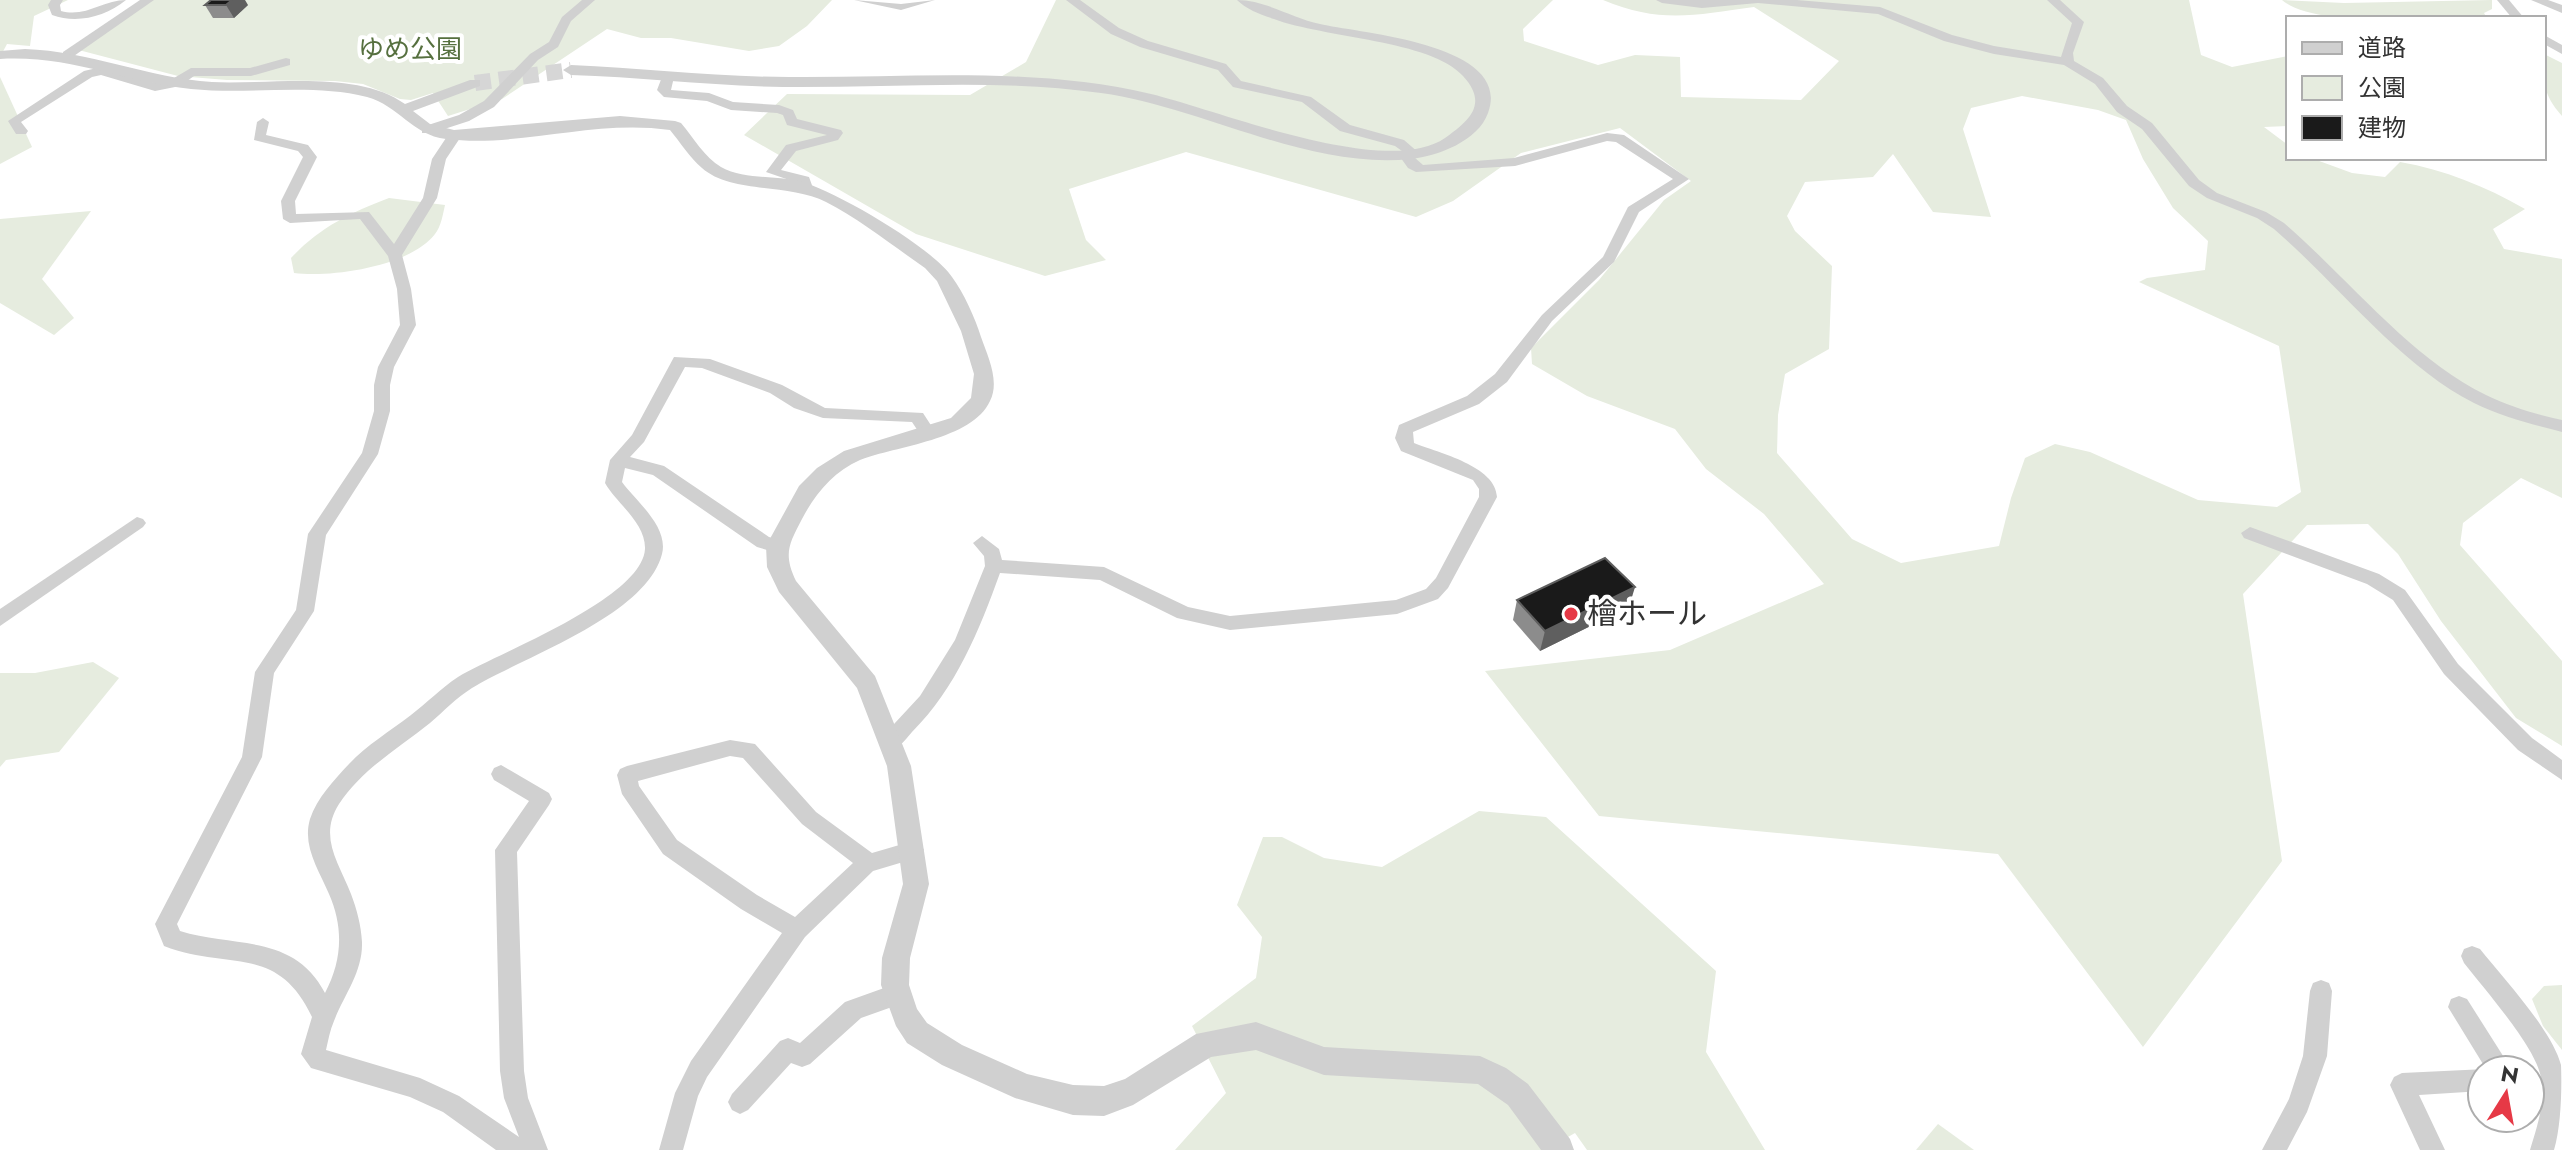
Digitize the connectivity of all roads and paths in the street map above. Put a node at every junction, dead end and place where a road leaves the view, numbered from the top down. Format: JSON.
{"nodes":[{"id":1,"x":57,"y":0,"type":"edge"},
{"id":2,"x":120,"y":0,"type":"edge"},
{"id":3,"x":148,"y":0,"type":"edge"},
{"id":4,"x":589,"y":0,"type":"edge"},
{"id":5,"x":860,"y":0,"type":"edge"},
{"id":6,"x":929,"y":0,"type":"edge"},
{"id":7,"x":1072,"y":0,"type":"edge"},
{"id":8,"x":1244,"y":0,"type":"edge"},
{"id":9,"x":1662,"y":0,"type":"edge"},
{"id":10,"x":2053,"y":0,"type":"edge"},
{"id":11,"x":2503,"y":0,"type":"edge"},
{"id":12,"x":2537,"y":0,"type":"edge"},
{"id":13,"x":2562,"y":9,"type":"edge"},
{"id":14,"x":2516,"y":16,"type":"edge"},
{"id":15,"x":0,"y":55,"type":"edge"},
{"id":16,"x":67,"y":55,"type":"junction"},
{"id":17,"x":286,"y":62,"type":"dead end"},
{"id":18,"x":2068,"y":62,"type":"junction"},
{"id":19,"x":571,"y":70,"type":"tunnel mouth"},
{"id":20,"x":668,"y":77,"type":"junction"},
{"id":21,"x":175,"y":82,"type":"junction"},
{"id":22,"x":475,"y":83,"type":"tunnel mouth"},
{"id":23,"x":402,"y":110,"type":"junction"},
{"id":24,"x":263,"y":122,"type":"dead end"},
{"id":25,"x":427,"y":130,"type":"junction"},
{"id":26,"x":21,"y":131,"type":"dead end"},
{"id":27,"x":455,"y":135,"type":"junction"},
{"id":28,"x":1408,"y":153,"type":"junction"},
{"id":29,"x":806,"y":188,"type":"junction"},
{"id":30,"x":395,"y":255,"type":"junction"},
{"id":31,"x":2562,"y":426,"type":"edge"},
{"id":32,"x":928,"y":433,"type":"junction"},
{"id":33,"x":618,"y":460,"type":"junction"},
{"id":34,"x":137,"y":523,"type":"dead end"},
{"id":35,"x":2250,"y":533,"type":"dead end"},
{"id":36,"x":982,"y":543,"type":"dead end"},
{"id":37,"x":777,"y":546,"type":"junction"},
{"id":38,"x":994,"y":566,"type":"junction"},
{"id":39,"x":0,"y":619,"type":"edge"},
{"id":40,"x":889,"y":743,"type":"junction"},
{"id":41,"x":2562,"y":771,"type":"edge"},
{"id":42,"x":501,"y":774,"type":"dead end"},
{"id":43,"x":913,"y":850,"type":"junction"},
{"id":44,"x":869,"y":863,"type":"junction"},
{"id":45,"x":797,"y":930,"type":"junction"},
{"id":46,"x":2472,"y":956,"type":"dead end"},
{"id":47,"x":2321,"y":991,"type":"dead end"},
{"id":48,"x":898,"y":994,"type":"junction"},
{"id":49,"x":2459,"y":1007,"type":"dead end"},
{"id":50,"x":324,"y":1016,"type":"junction"},
{"id":51,"x":2490,"y":1054,"type":"edge"},
{"id":52,"x":2466,"y":1080,"type":"edge"},
{"id":53,"x":740,"y":1102,"type":"dead end"},
{"id":54,"x":517,"y":1150,"type":"edge"},
{"id":55,"x":536,"y":1150,"type":"edge"},
{"id":56,"x":671,"y":1150,"type":"edge"},
{"id":57,"x":1559,"y":1150,"type":"edge"},
{"id":58,"x":2274,"y":1150,"type":"edge"},
{"id":59,"x":2433,"y":1150,"type":"edge"},
{"id":60,"x":2542,"y":1150,"type":"edge"}],
"edges":[{"from":1,"to":2,"type":"street"},
{"from":3,"to":16,"type":"street"},
{"from":4,"to":25,"type":"street"},
{"from":5,"to":6,"type":"street"},
{"from":7,"to":28,"type":"street"},
{"from":8,"to":28,"type":"street"},
{"from":9,"to":18,"type":"street"},
{"from":10,"to":18,"type":"street"},
{"from":11,"to":14,"type":"street"},
{"from":12,"to":13,"type":"street"},
{"from":15,"to":16,"type":"street"},
{"from":16,"to":21,"type":"street"},
{"from":17,"to":21,"type":"street"},
{"from":18,"to":31,"type":"street"},
{"from":19,"to":20,"type":"street"},
{"from":20,"to":28,"type":"street"},
{"from":20,"to":29,"type":"street"},
{"from":21,"to":23,"type":"street"},
{"from":21,"to":26,"type":"street"},
{"from":22,"to":23,"type":"street"},
{"from":23,"to":25,"type":"street"},
{"from":24,"to":30,"type":"street"},
{"from":25,"to":27,"type":"street"},
{"from":27,"to":29,"type":"street"},
{"from":27,"to":30,"type":"street"},
{"from":28,"to":38,"type":"street"},
{"from":29,"to":32,"type":"street"},
{"from":30,"to":50,"type":"street"},
{"from":32,"to":33,"type":"street"},
{"from":32,"to":37,"type":"street"},
{"from":33,"to":37,"type":"street"},
{"from":33,"to":50,"type":"street"},
{"from":34,"to":39,"type":"street"},
{"from":35,"to":41,"type":"street"},
{"from":36,"to":38,"type":"street"},
{"from":37,"to":40,"type":"street"},
{"from":38,"to":40,"type":"street"},
{"from":40,"to":43,"type":"street"},
{"from":42,"to":55,"type":"street"},
{"from":43,"to":44,"type":"street"},
{"from":43,"to":48,"type":"street"},
{"from":44,"to":45,"type":"street"},
{"from":44,"to":45,"type":"street"},
{"from":45,"to":56,"type":"street"},
{"from":46,"to":60,"type":"street"},
{"from":47,"to":58,"type":"street"},
{"from":48,"to":53,"type":"street"},
{"from":48,"to":57,"type":"street"},
{"from":49,"to":51,"type":"street"},
{"from":50,"to":54,"type":"street"},
{"from":52,"to":59,"type":"street"}]}
